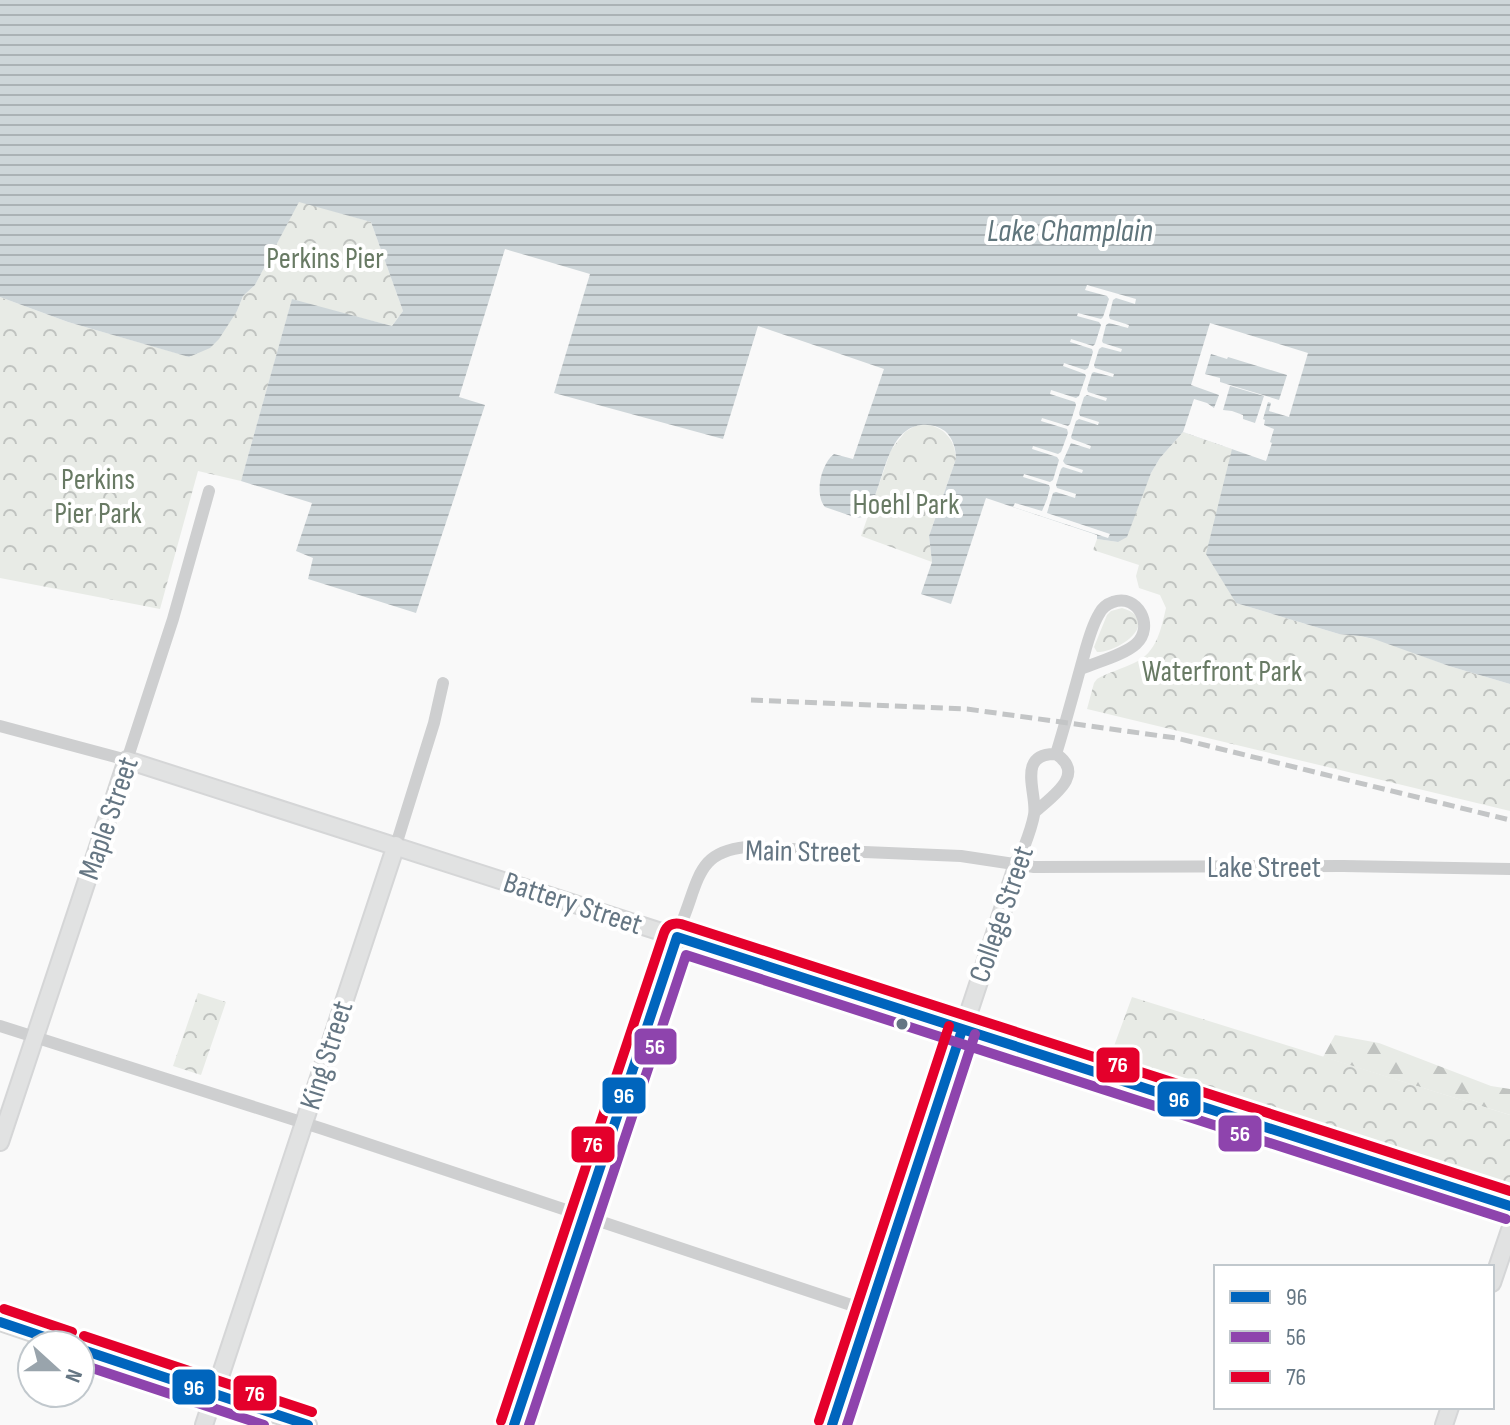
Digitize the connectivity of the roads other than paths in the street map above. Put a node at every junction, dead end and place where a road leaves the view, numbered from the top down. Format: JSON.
{"nodes":[{"id":1,"x":209,"y":491,"type":"dead end"},
{"id":2,"x":1081,"y":669,"type":"junction"},
{"id":3,"x":443,"y":683,"type":"dead end"},
{"id":4,"x":0,"y":726,"type":"edge"},
{"id":5,"x":1056,"y":754,"type":"junction"},
{"id":6,"x":127,"y":760,"type":"junction"},
{"id":7,"x":1035,"y":812,"type":"junction"},
{"id":8,"x":396,"y":845,"type":"junction"},
{"id":9,"x":1018,"y":864,"type":"junction"},
{"id":10,"x":1510,"y":869,"type":"edge"},
{"id":11,"x":677,"y":937,"type":"junction"},
{"id":12,"x":0,"y":1026,"type":"edge"},
{"id":13,"x":962,"y":1030,"type":"junction"},
{"id":14,"x":35,"y":1037,"type":"junction"},
{"id":15,"x":304,"y":1123,"type":"junction"},
{"id":16,"x":0,"y":1142,"type":"edge"},
{"id":17,"x":1510,"y":1206,"type":"edge"},
{"id":18,"x":583,"y":1217,"type":"junction"},
{"id":19,"x":1510,"y":1230,"type":"edge"},
{"id":20,"x":1494,"y":1277,"type":"edge"},
{"id":21,"x":869,"y":1311,"type":"junction"},
{"id":22,"x":0,"y":1322,"type":"edge"},
{"id":23,"x":21,"y":1329,"type":"edge"},
{"id":24,"x":96,"y":1354,"type":"edge"},
{"id":25,"x":214,"y":1394,"type":"junction"},
{"id":26,"x":204,"y":1425,"type":"edge"},
{"id":27,"x":308,"y":1425,"type":"edge"},
{"id":28,"x":514,"y":1425,"type":"edge"},
{"id":29,"x":832,"y":1425,"type":"edge"}],
"edges":[{"from":1,"to":6,"type":"street","name":"Maple Street"},
{"from":2,"to":2,"type":"street","name":"College Street"},
{"from":2,"to":5,"type":"street","name":"College Street"},
{"from":3,"to":8,"type":"street","name":"King Street"},
{"from":4,"to":6,"type":"street","name":"Battery Street"},
{"from":5,"to":7,"type":"street","name":"College Street"},
{"from":5,"to":7,"type":"street","name":"College Street"},
{"from":6,"to":8,"type":"street","name":"Battery Street"},
{"from":6,"to":14,"type":"street","name":"Maple Street"},
{"from":7,"to":9,"type":"street","name":"College Street"},
{"from":8,"to":11,"type":"street","name":"Battery Street"},
{"from":8,"to":15,"type":"street","name":"King Street"},
{"from":9,"to":10,"type":"street","name":"Lake Street"},
{"from":9,"to":11,"type":"street","name":"Main Street"},
{"from":9,"to":13,"type":"street","name":"College Street"},
{"from":11,"to":13,"type":"main road","name":"Battery Street"},
{"from":11,"to":18,"type":"main road","name":"Main Street"},
{"from":12,"to":14,"type":"street"},
{"from":13,"to":17,"type":"main road","name":"Battery Street"},
{"from":13,"to":21,"type":"street","name":"College Street"},
{"from":14,"to":15,"type":"street"},
{"from":14,"to":16,"type":"street","name":"Maple Street"},
{"from":15,"to":18,"type":"street"},
{"from":15,"to":25,"type":"street","name":"King Street"},
{"from":18,"to":21,"type":"street"},
{"from":18,"to":28,"type":"main road","name":"Main Street"},
{"from":19,"to":20,"type":"street"},
{"from":21,"to":29,"type":"street","name":"College Street"},
{"from":22,"to":23,"type":"street"},
{"from":24,"to":25,"type":"street"},
{"from":25,"to":26,"type":"street","name":"King Street"},
{"from":25,"to":27,"type":"street"}]}
